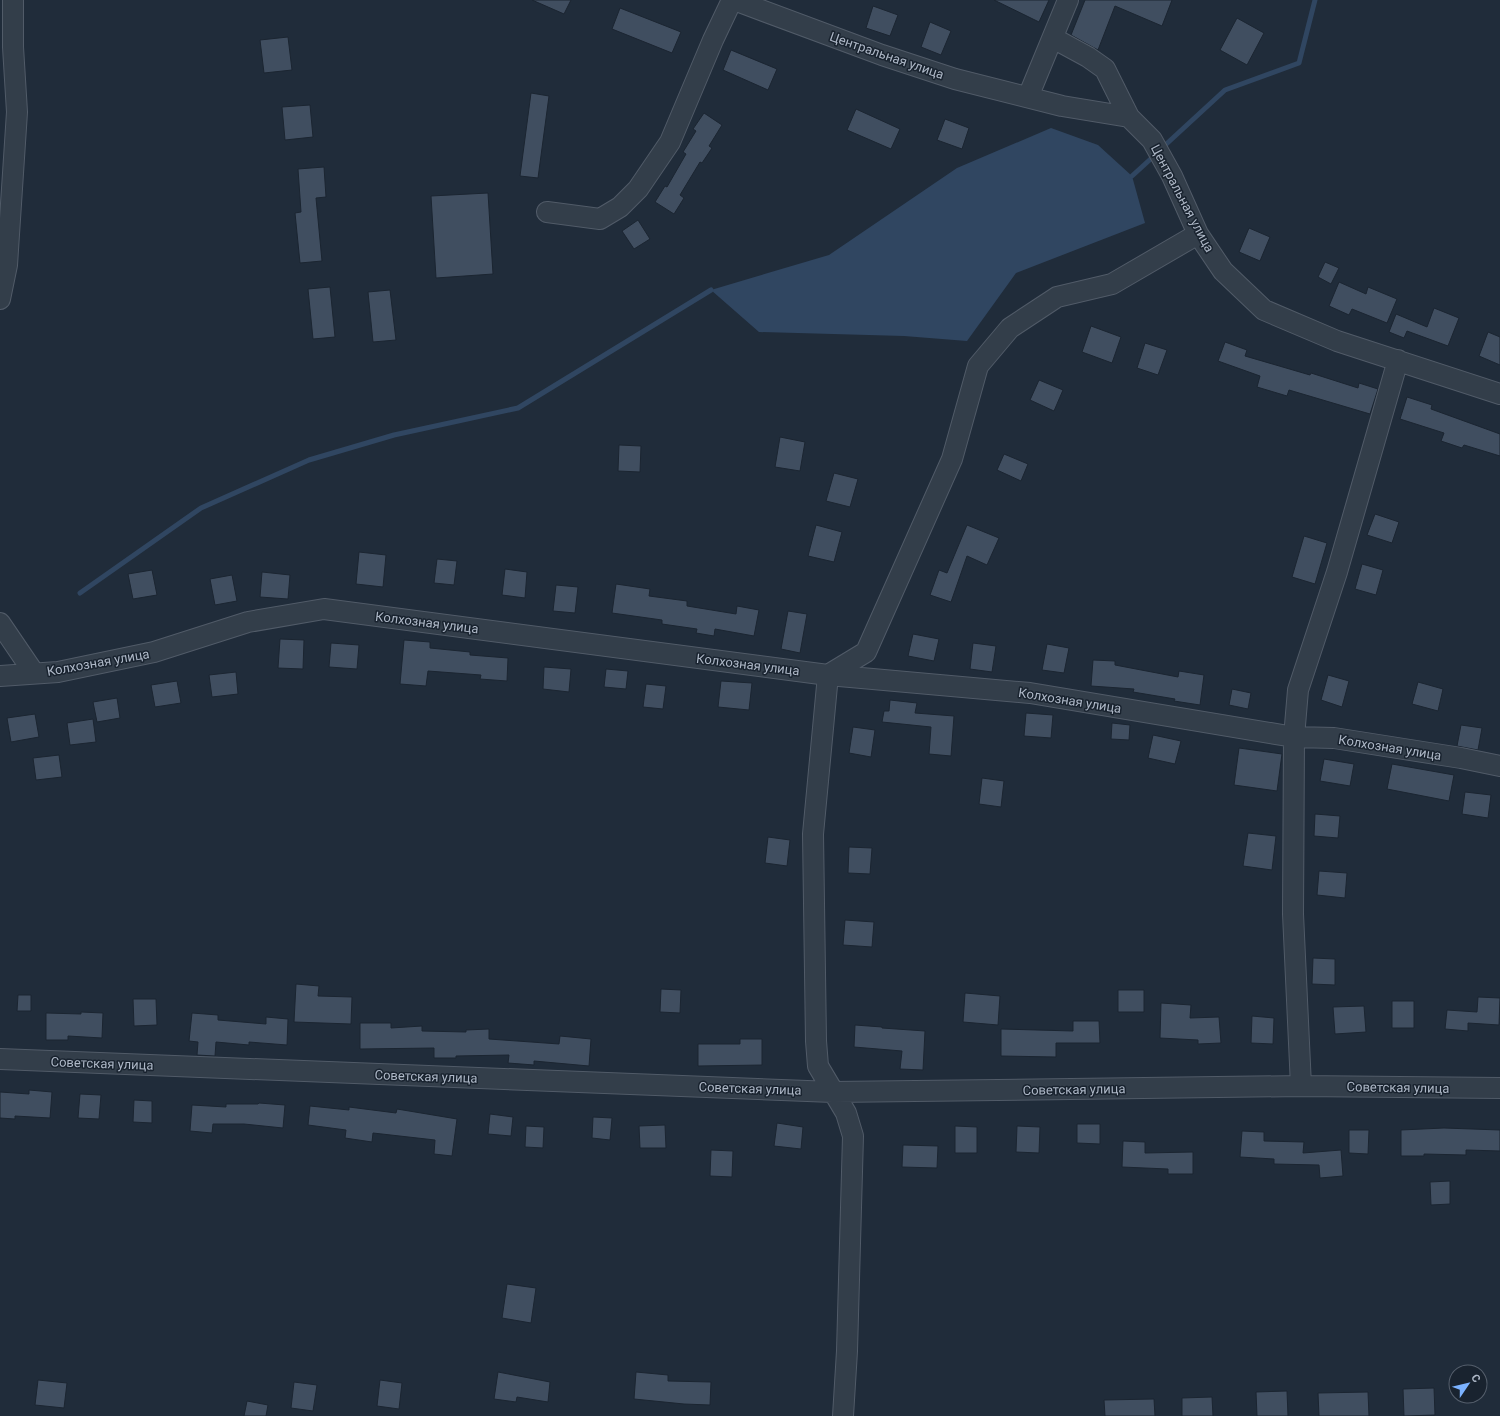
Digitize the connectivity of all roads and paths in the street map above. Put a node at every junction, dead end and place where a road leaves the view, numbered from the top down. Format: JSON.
{"nodes":[{"id":1,"x":12,"y":0,"type":"edge"},
{"id":2,"x":733,"y":0,"type":"edge"},
{"id":3,"x":1068,"y":0,"type":"edge"},
{"id":4,"x":1053,"y":38,"type":"junction"},
{"id":5,"x":6,"y":48,"type":"edge"},
{"id":6,"x":1028,"y":98,"type":"junction"},
{"id":7,"x":1129,"y":118,"type":"junction"},
{"id":8,"x":547,"y":212,"type":"dead end"},
{"id":9,"x":1198,"y":234,"type":"junction"},
{"id":10,"x":0,"y":299,"type":"edge"},
{"id":11,"x":1398,"y":360,"type":"junction"},
{"id":12,"x":1500,"y":394,"type":"edge"},
{"id":13,"x":0,"y":622,"type":"edge"},
{"id":14,"x":34,"y":673,"type":"junction"},
{"id":15,"x":828,"y":675,"type":"junction"},
{"id":16,"x":0,"y":676,"type":"edge"},
{"id":17,"x":1294,"y":737,"type":"junction"},
{"id":18,"x":1500,"y":766,"type":"edge"},
{"id":19,"x":0,"y":1059,"type":"edge"},
{"id":20,"x":1301,"y":1086,"type":"junction"},
{"id":21,"x":1500,"y":1088,"type":"edge"},
{"id":22,"x":833,"y":1092,"type":"junction"},
{"id":23,"x":843,"y":1416,"type":"edge"}],
"edges":[{"from":1,"to":5,"type":"street"},
{"from":2,"to":6,"type":"street","name":"Центральная улица"},
{"from":2,"to":8,"type":"street"},
{"from":3,"to":4,"type":"street"},
{"from":4,"to":6,"type":"street"},
{"from":4,"to":7,"type":"street"},
{"from":5,"to":10,"type":"street"},
{"from":6,"to":7,"type":"street","name":"Центральная улица"},
{"from":7,"to":9,"type":"street","name":"Центральная улица"},
{"from":9,"to":11,"type":"street","name":"Центральная улица"},
{"from":9,"to":15,"type":"street"},
{"from":11,"to":12,"type":"street","name":"Центральная улица"},
{"from":11,"to":17,"type":"street"},
{"from":13,"to":14,"type":"street"},
{"from":14,"to":15,"type":"street","name":"Колхозная улица"},
{"from":14,"to":16,"type":"street","name":"Колхозная улица"},
{"from":15,"to":17,"type":"street","name":"Колхозная улица"},
{"from":15,"to":22,"type":"street"},
{"from":17,"to":18,"type":"street","name":"Колхозная улица"},
{"from":17,"to":20,"type":"street"},
{"from":19,"to":22,"type":"street","name":"Советская улица"},
{"from":20,"to":21,"type":"street","name":"Советская улица"},
{"from":20,"to":22,"type":"street","name":"Советская улица"},
{"from":22,"to":23,"type":"street"}]}
